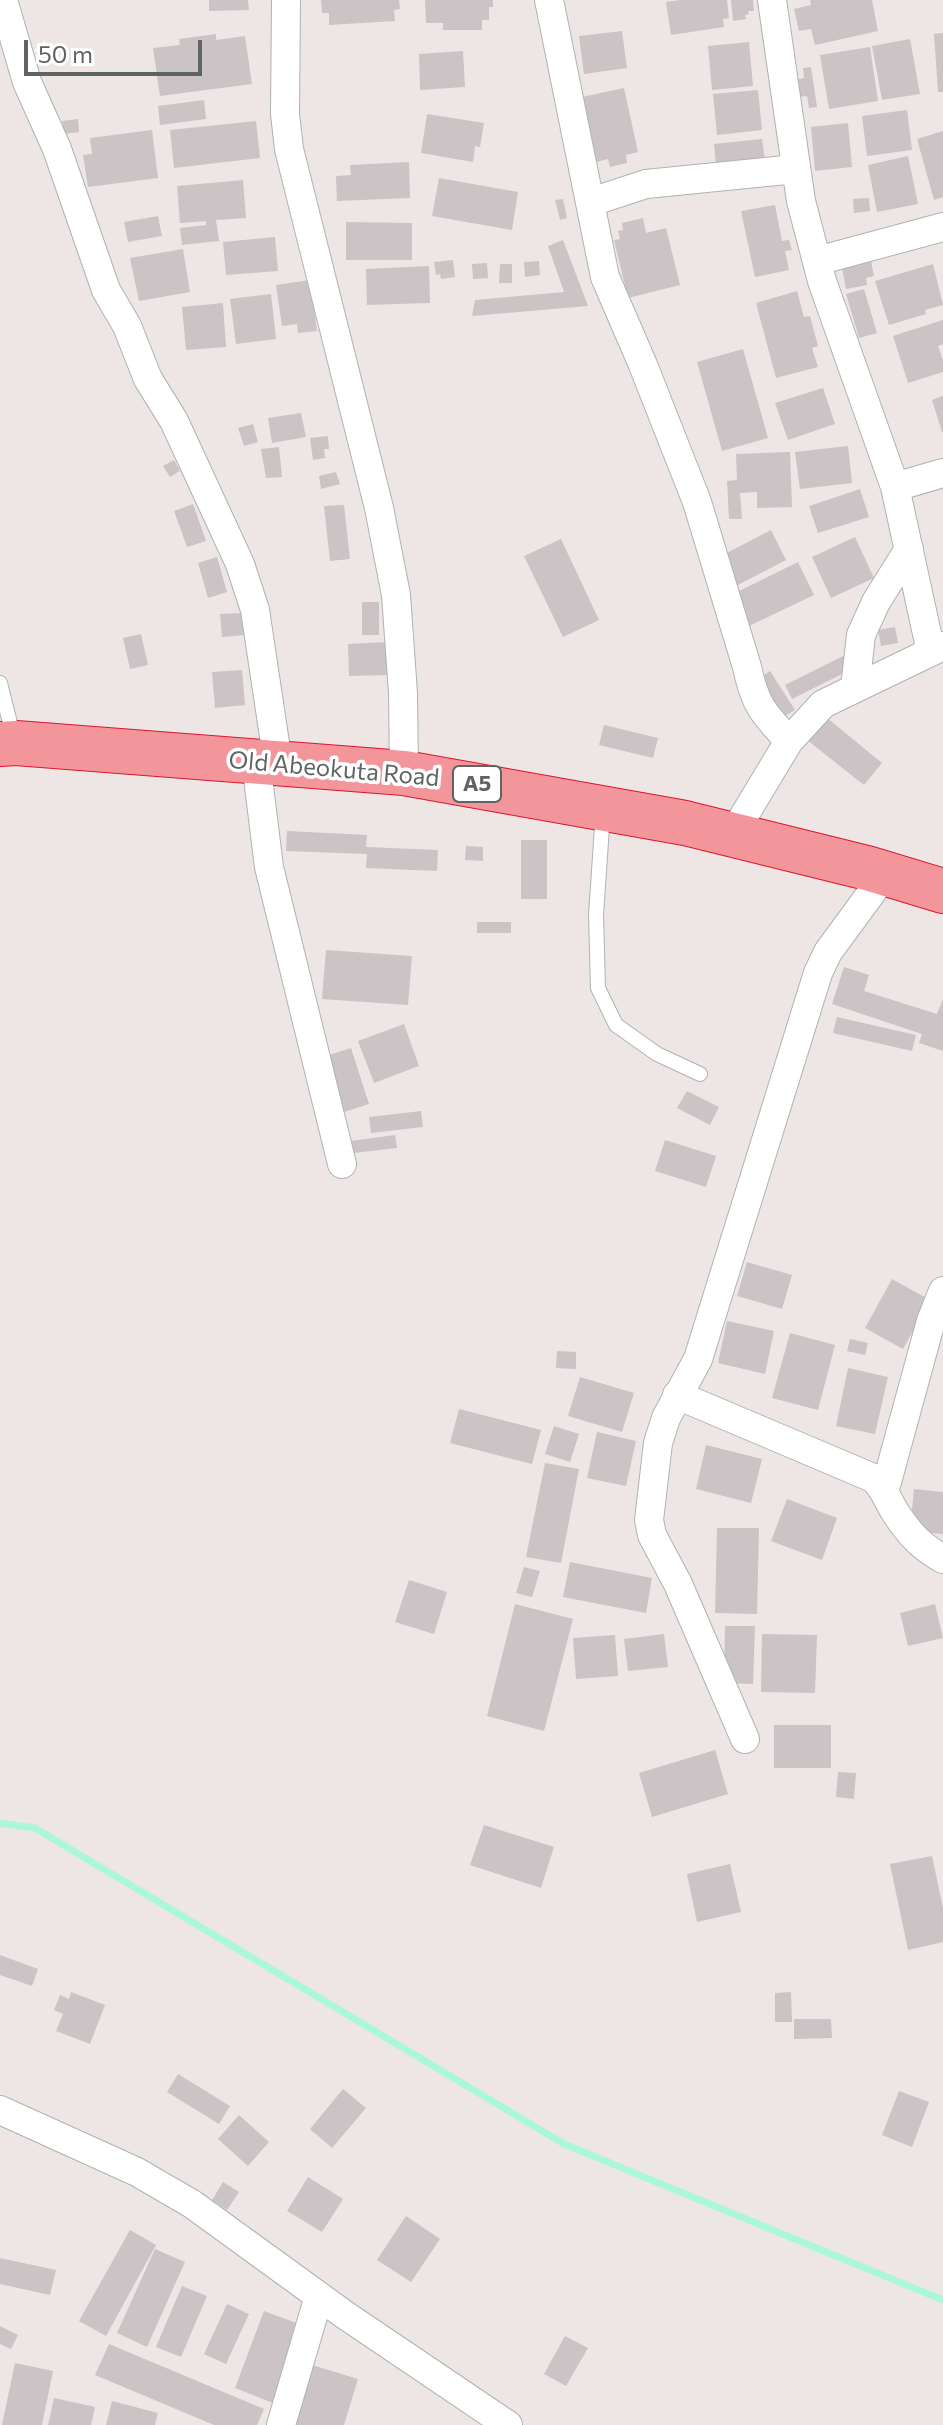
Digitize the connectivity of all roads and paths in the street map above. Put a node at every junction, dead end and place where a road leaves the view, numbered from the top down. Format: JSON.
{"nodes":[{"id":1,"x":3,"y":0,"type":"edge"},
{"id":2,"x":286,"y":0,"type":"edge"},
{"id":3,"x":549,"y":0,"type":"edge"},
{"id":4,"x":772,"y":0,"type":"edge"},
{"id":5,"x":796,"y":169,"type":"junction"},
{"id":6,"x":591,"y":202,"type":"junction"},
{"id":7,"x":943,"y":227,"type":"edge"},
{"id":8,"x":817,"y":261,"type":"junction"},
{"id":9,"x":943,"y":473,"type":"edge"},
{"id":10,"x":895,"y":487,"type":"junction"},
{"id":11,"x":909,"y":549,"type":"junction"},
{"id":12,"x":876,"y":602,"type":"junction"},
{"id":13,"x":922,"y":611,"type":"junction"},
{"id":14,"x":937,"y":649,"type":"edge"},
{"id":15,"x":0,"y":683,"type":"edge"},
{"id":16,"x":855,"y":688,"type":"junction"},
{"id":17,"x":789,"y":741,"type":"junction"},
{"id":18,"x":8,"y":743,"type":"edge"},
{"id":19,"x":267,"y":762,"type":"junction"},
{"id":20,"x":404,"y":773,"type":"junction"},
{"id":21,"x":603,"y":807,"type":"junction"},
{"id":22,"x":733,"y":834,"type":"junction"},
{"id":23,"x":886,"y":873,"type":"junction"},
{"id":24,"x":943,"y":891,"type":"edge"},
{"id":25,"x":700,"y":1074,"type":"dead end"},
{"id":26,"x":342,"y":1164,"type":"dead end"},
{"id":27,"x":943,"y":1291,"type":"edge"},
{"id":28,"x":677,"y":1395,"type":"junction"},
{"id":29,"x":885,"y":1489,"type":"junction"},
{"id":30,"x":943,"y":1559,"type":"edge"},
{"id":31,"x":745,"y":1739,"type":"dead end"},
{"id":32,"x":0,"y":2110,"type":"edge"},
{"id":33,"x":319,"y":2296,"type":"junction"},
{"id":34,"x":281,"y":2425,"type":"edge"},
{"id":35,"x":508,"y":2425,"type":"edge"}],
"edges":[{"from":1,"to":19,"type":"street"},
{"from":2,"to":20,"type":"street"},
{"from":3,"to":6,"type":"street"},
{"from":4,"to":5,"type":"street"},
{"from":5,"to":6,"type":"street"},
{"from":5,"to":8,"type":"street"},
{"from":6,"to":17,"type":"street"},
{"from":7,"to":8,"type":"street"},
{"from":8,"to":10,"type":"street"},
{"from":9,"to":10,"type":"street"},
{"from":10,"to":11,"type":"street"},
{"from":11,"to":12,"type":"street"},
{"from":11,"to":13,"type":"street"},
{"from":12,"to":13,"type":"street"},
{"from":12,"to":16,"type":"street"},
{"from":13,"to":14,"type":"street"},
{"from":14,"to":16,"type":"street"},
{"from":15,"to":18,"type":"lane"},
{"from":16,"to":17,"type":"street"},
{"from":17,"to":22,"type":"street"},
{"from":18,"to":19,"type":"highway","name":"Old Abeokuta Road","number":"A5"},
{"from":19,"to":20,"type":"highway","name":"Old Abeokuta Road","number":"A5"},
{"from":19,"to":26,"type":"street"},
{"from":20,"to":21,"type":"highway","name":"Old Abeokuta Road","number":"A5"},
{"from":21,"to":22,"type":"highway","name":"Old Abeokuta Road","number":"A5"},
{"from":21,"to":25,"type":"lane"},
{"from":22,"to":23,"type":"highway","name":"Old Abeokuta Road","number":"A5"},
{"from":23,"to":24,"type":"highway","name":"Old Abeokuta Road","number":"A5"},
{"from":23,"to":28,"type":"street"},
{"from":27,"to":29,"type":"street"},
{"from":28,"to":29,"type":"street"},
{"from":28,"to":31,"type":"street"},
{"from":29,"to":30,"type":"street"},
{"from":32,"to":33,"type":"street"},
{"from":33,"to":34,"type":"street"},
{"from":33,"to":35,"type":"street"}]}
